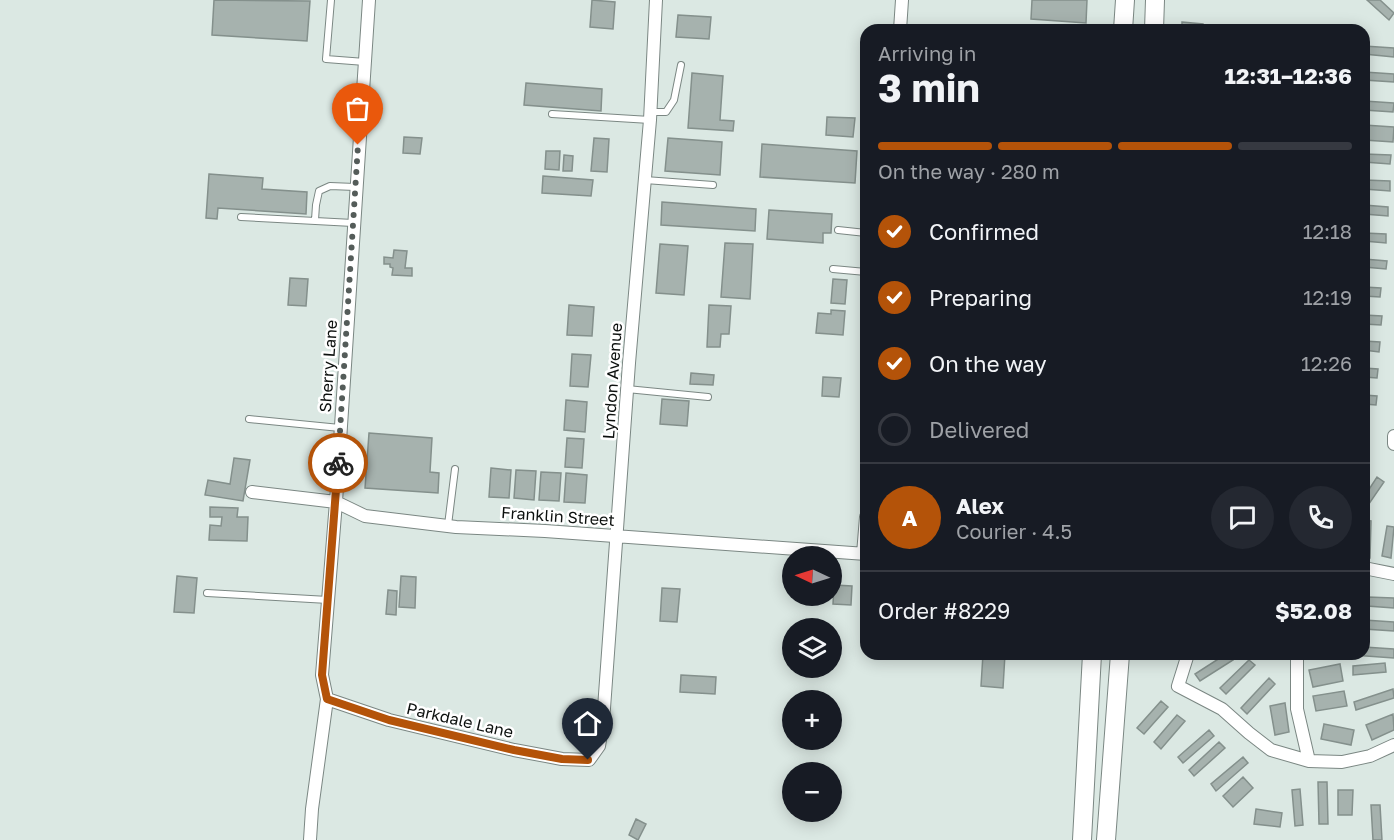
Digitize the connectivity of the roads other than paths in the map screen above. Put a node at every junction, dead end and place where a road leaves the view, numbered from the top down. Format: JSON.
{"nodes":[{"id":1,"x":331,"y":0,"type":"edge"},
{"id":2,"x":369,"y":0,"type":"edge"},
{"id":3,"x":656,"y":0,"type":"edge"},
{"id":4,"x":902,"y":0,"type":"edge"},
{"id":5,"x":1125,"y":0,"type":"edge"},
{"id":6,"x":1155,"y":0,"type":"edge"},
{"id":7,"x":900,"y":24,"type":"edge"},
{"id":8,"x":1123,"y":24,"type":"edge"},
{"id":9,"x":1154,"y":24,"type":"edge"},
{"id":10,"x":365,"y":62,"type":"junction"},
{"id":11,"x":681,"y":65,"type":"dead end"},
{"id":12,"x":552,"y":114,"type":"dead end"},
{"id":13,"x":650,"y":116,"type":"junction"},
{"id":14,"x":645,"y":180,"type":"junction"},
{"id":15,"x":713,"y":185,"type":"dead end"},
{"id":16,"x":356,"y":187,"type":"junction"},
{"id":17,"x":242,"y":217,"type":"dead end"},
{"id":18,"x":315,"y":220,"type":"junction"},
{"id":19,"x":353,"y":223,"type":"junction"},
{"id":20,"x":838,"y":230,"type":"dead end"},
{"id":21,"x":860,"y":232,"type":"edge"},
{"id":22,"x":833,"y":269,"type":"dead end"},
{"id":23,"x":860,"y":271,"type":"edge"},
{"id":24,"x":627,"y":389,"type":"junction"},
{"id":25,"x":708,"y":397,"type":"dead end"},
{"id":26,"x":249,"y":419,"type":"dead end"},
{"id":27,"x":340,"y":428,"type":"junction"},
{"id":28,"x":1394,"y":435,"type":"edge"},
{"id":29,"x":1394,"y":444,"type":"edge"},
{"id":30,"x":455,"y":469,"type":"dead end"},
{"id":31,"x":252,"y":492,"type":"dead end"},
{"id":32,"x":336,"y":502,"type":"junction"},
{"id":33,"x":448,"y":526,"type":"junction"},
{"id":34,"x":618,"y":536,"type":"junction"},
{"id":35,"x":860,"y":554,"type":"edge"},
{"id":36,"x":1370,"y":569,"type":"edge"},
{"id":37,"x":1394,"y":574,"type":"edge"},
{"id":38,"x":207,"y":592,"type":"dead end"},
{"id":39,"x":329,"y":601,"type":"junction"},
{"id":40,"x":1092,"y":660,"type":"edge"},
{"id":41,"x":1120,"y":660,"type":"edge"},
{"id":42,"x":1186,"y":660,"type":"edge"},
{"id":43,"x":1297,"y":660,"type":"edge"},
{"id":44,"x":327,"y":699,"type":"junction"},
{"id":45,"x":1394,"y":745,"type":"edge"},
{"id":46,"x":588,"y":760,"type":"joint"},
{"id":47,"x":1309,"y":761,"type":"junction"},
{"id":48,"x":310,"y":840,"type":"edge"},
{"id":49,"x":1082,"y":840,"type":"edge"},
{"id":50,"x":1106,"y":840,"type":"edge"}],
"edges":[{"from":1,"to":10,"type":"lane"},
{"from":2,"to":10,"type":"street","name":"Sherry Lane"},
{"from":3,"to":13,"type":"street","name":"Lyndon Avenue"},
{"from":4,"to":7,"type":"street"},
{"from":5,"to":8,"type":"main road"},
{"from":6,"to":9,"type":"main road"},
{"from":10,"to":16,"type":"street","name":"Sherry Lane"},
{"from":11,"to":13,"type":"lane"},
{"from":12,"to":13,"type":"lane"},
{"from":13,"to":14,"type":"street","name":"Lyndon Avenue"},
{"from":14,"to":15,"type":"lane"},
{"from":14,"to":24,"type":"street","name":"Lyndon Avenue"},
{"from":16,"to":18,"type":"lane"},
{"from":16,"to":19,"type":"street","name":"Sherry Lane"},
{"from":17,"to":18,"type":"lane"},
{"from":18,"to":19,"type":"lane"},
{"from":19,"to":27,"type":"street","name":"Sherry Lane"},
{"from":20,"to":21,"type":"lane"},
{"from":22,"to":23,"type":"lane"},
{"from":24,"to":25,"type":"lane"},
{"from":24,"to":34,"type":"street","name":"Lyndon Avenue"},
{"from":26,"to":27,"type":"lane"},
{"from":27,"to":32,"type":"street","name":"Sherry Lane"},
{"from":28,"to":29,"type":"street"},
{"from":30,"to":33,"type":"lane"},
{"from":31,"to":32,"type":"street","name":"Franklin Street"},
{"from":32,"to":33,"type":"street","name":"Franklin Street"},
{"from":32,"to":39,"type":"street","name":"Sherry Lane"},
{"from":33,"to":34,"type":"street","name":"Franklin Street"},
{"from":34,"to":35,"type":"street","name":"Franklin Street"},
{"from":34,"to":46,"type":"street","name":"Lyndon Avenue"},
{"from":36,"to":37,"type":"street"},
{"from":38,"to":39,"type":"lane"},
{"from":39,"to":44,"type":"street","name":"Sherry Lane"},
{"from":40,"to":49,"type":"main road"},
{"from":41,"to":50,"type":"main road"},
{"from":42,"to":47,"type":"street"},
{"from":43,"to":47,"type":"street"},
{"from":44,"to":46,"type":"street","name":"Parkdale Lane"},
{"from":44,"to":48,"type":"street","name":"Sherry Lane"},
{"from":45,"to":47,"type":"street"}]}
